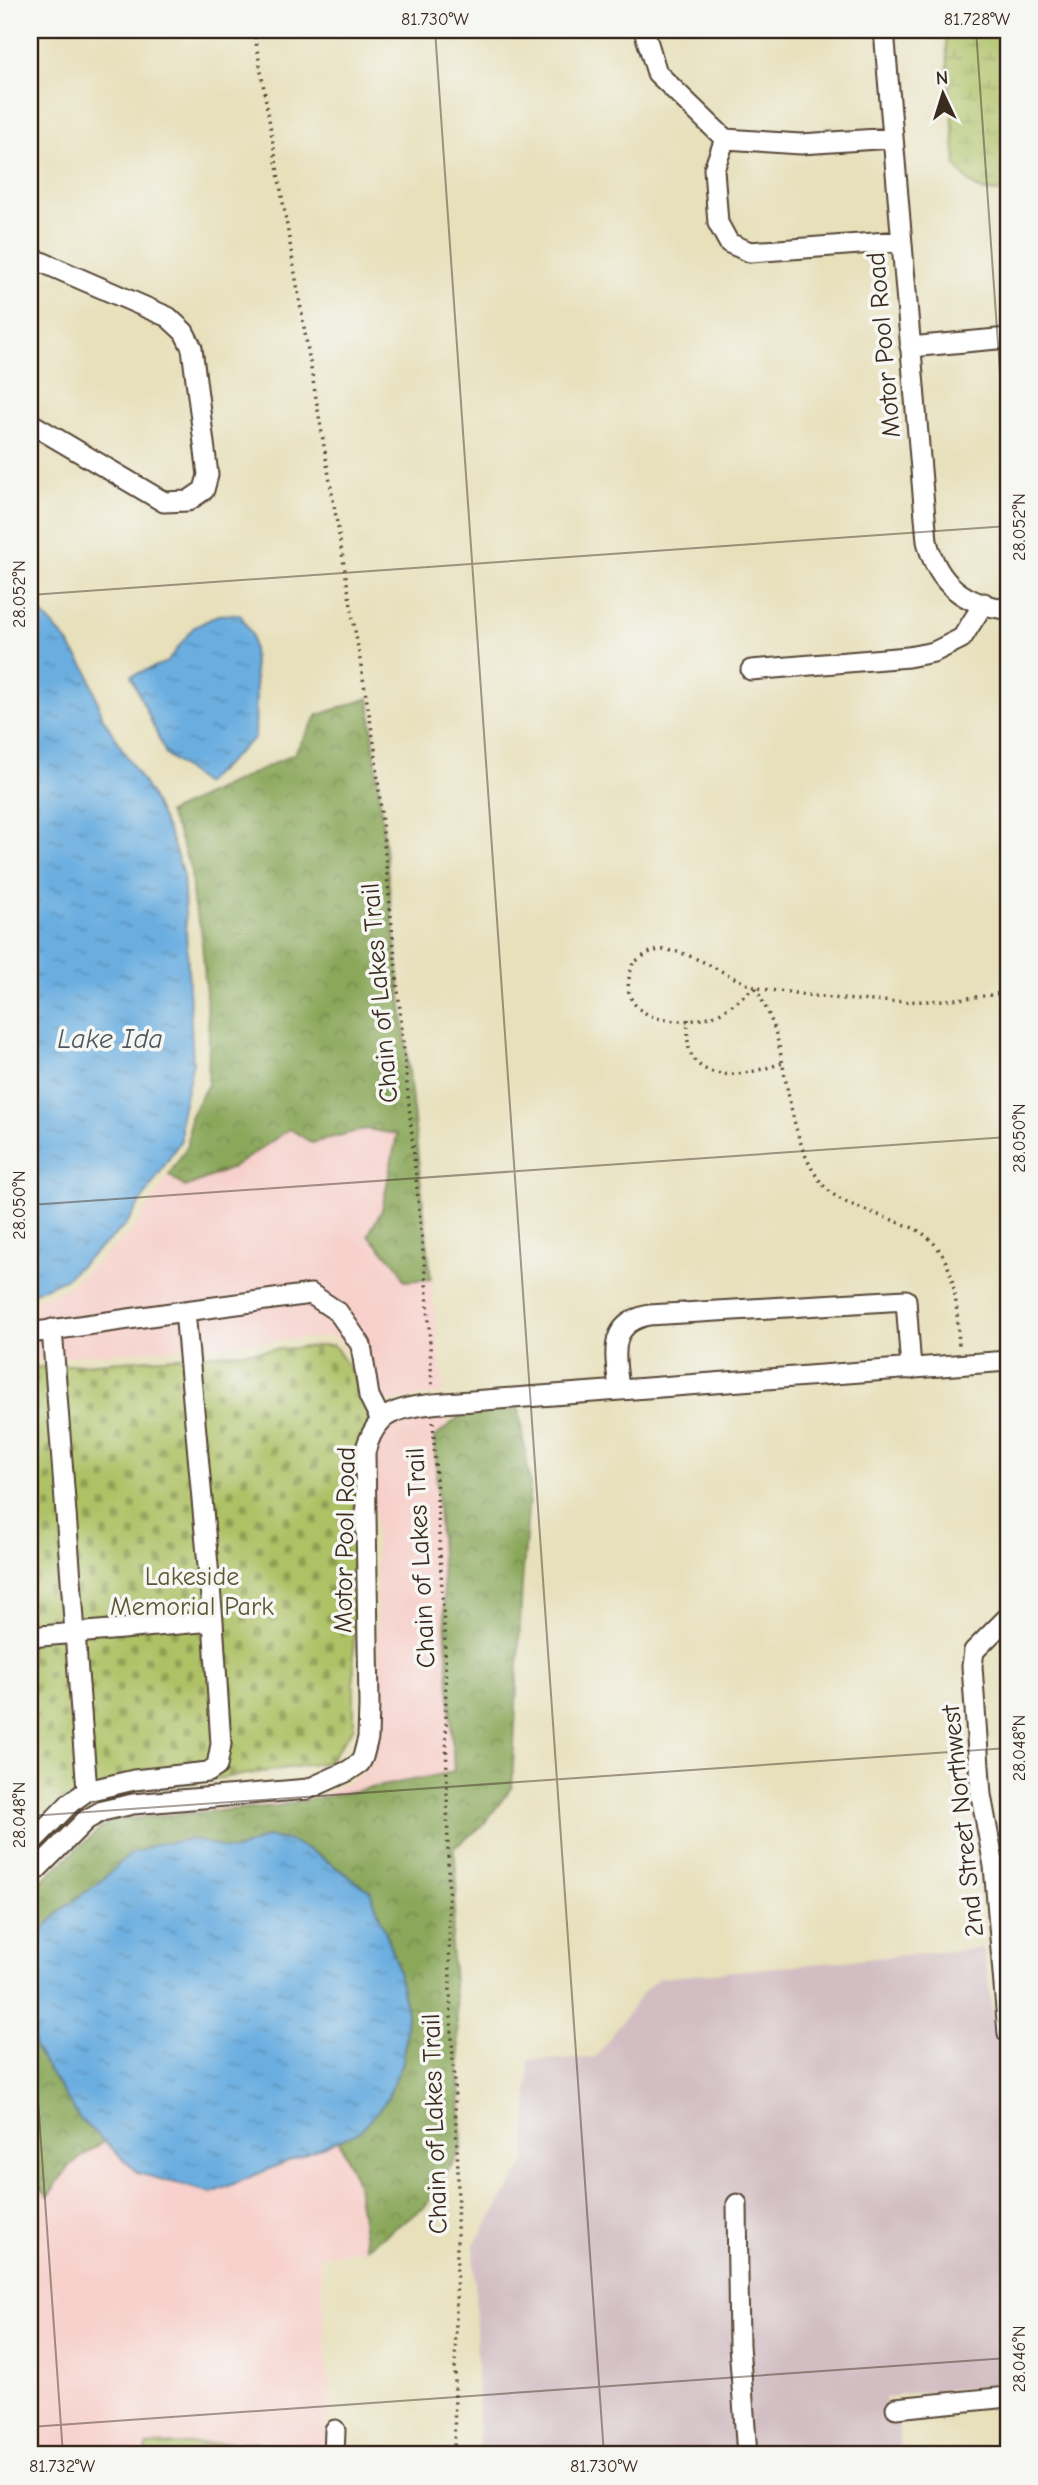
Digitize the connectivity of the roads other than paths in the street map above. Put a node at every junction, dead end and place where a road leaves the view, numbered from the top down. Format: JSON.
{"nodes":[{"id":1,"x":644,"y":30,"type":"edge"},
{"id":2,"x":884,"y":30,"type":"edge"},
{"id":3,"x":892,"y":138,"type":"junction"},
{"id":4,"x":725,"y":139,"type":"junction"},
{"id":5,"x":901,"y":241,"type":"junction"},
{"id":6,"x":30,"y":257,"type":"edge"},
{"id":7,"x":1008,"y":338,"type":"edge"},
{"id":8,"x":910,"y":347,"type":"junction"},
{"id":9,"x":30,"y":423,"type":"edge"},
{"id":10,"x":984,"y":603,"type":"junction"},
{"id":11,"x":1008,"y":609,"type":"edge"},
{"id":12,"x":751,"y":670,"type":"dead end"},
{"id":13,"x":185,"y":1311,"type":"junction"},
{"id":14,"x":52,"y":1329,"type":"junction"},
{"id":15,"x":30,"y":1334,"type":"edge"},
{"id":16,"x":1008,"y":1361,"type":"edge"},
{"id":17,"x":911,"y":1369,"type":"junction"},
{"id":18,"x":619,"y":1390,"type":"junction"},
{"id":19,"x":381,"y":1420,"type":"junction"},
{"id":20,"x":1008,"y":1617,"type":"edge"},
{"id":21,"x":213,"y":1620,"type":"junction"},
{"id":22,"x":75,"y":1634,"type":"junction"},
{"id":23,"x":30,"y":1637,"type":"edge"},
{"id":24,"x":87,"y":1791,"type":"junction"},
{"id":25,"x":30,"y":1844,"type":"edge"},
{"id":26,"x":1001,"y":1866,"type":"edge"},
{"id":27,"x":30,"y":1876,"type":"edge"},
{"id":28,"x":1008,"y":2033,"type":"edge"},
{"id":29,"x":737,"y":2204,"type":"dead end"},
{"id":30,"x":1008,"y":2397,"type":"edge"},
{"id":31,"x":895,"y":2407,"type":"dead end"},
{"id":32,"x":335,"y":2430,"type":"dead end"},
{"id":33,"x":334,"y":2455,"type":"edge"},
{"id":34,"x":747,"y":2455,"type":"edge"}],
"edges":[{"from":1,"to":4,"type":"street"},
{"from":2,"to":3,"type":"street","name":"Motor Pool Road"},
{"from":3,"to":4,"type":"street"},
{"from":3,"to":5,"type":"street","name":"Motor Pool Road"},
{"from":4,"to":5,"type":"street"},
{"from":5,"to":8,"type":"street","name":"Motor Pool Road"},
{"from":6,"to":9,"type":"street"},
{"from":7,"to":8,"type":"street"},
{"from":8,"to":10,"type":"street","name":"Motor Pool Road"},
{"from":10,"to":11,"type":"street","name":"Motor Pool Road"},
{"from":10,"to":12,"type":"street"},
{"from":13,"to":14,"type":"street"},
{"from":13,"to":19,"type":"street"},
{"from":13,"to":21,"type":"street"},
{"from":14,"to":15,"type":"street"},
{"from":14,"to":22,"type":"street"},
{"from":16,"to":17,"type":"street","name":"Motor Pool Road"},
{"from":17,"to":18,"type":"street","name":"Motor Pool Road"},
{"from":17,"to":18,"type":"street"},
{"from":18,"to":19,"type":"street","name":"Motor Pool Road"},
{"from":19,"to":27,"type":"street","name":"Motor Pool Road"},
{"from":20,"to":26,"type":"street","name":"2nd Street Northwest"},
{"from":21,"to":22,"type":"street"},
{"from":21,"to":24,"type":"street"},
{"from":22,"to":23,"type":"street"},
{"from":22,"to":24,"type":"street"},
{"from":24,"to":25,"type":"street"},
{"from":26,"to":28,"type":"street","name":"2nd Street Northwest"},
{"from":29,"to":34,"type":"street"},
{"from":30,"to":31,"type":"street"},
{"from":32,"to":33,"type":"street"}]}
